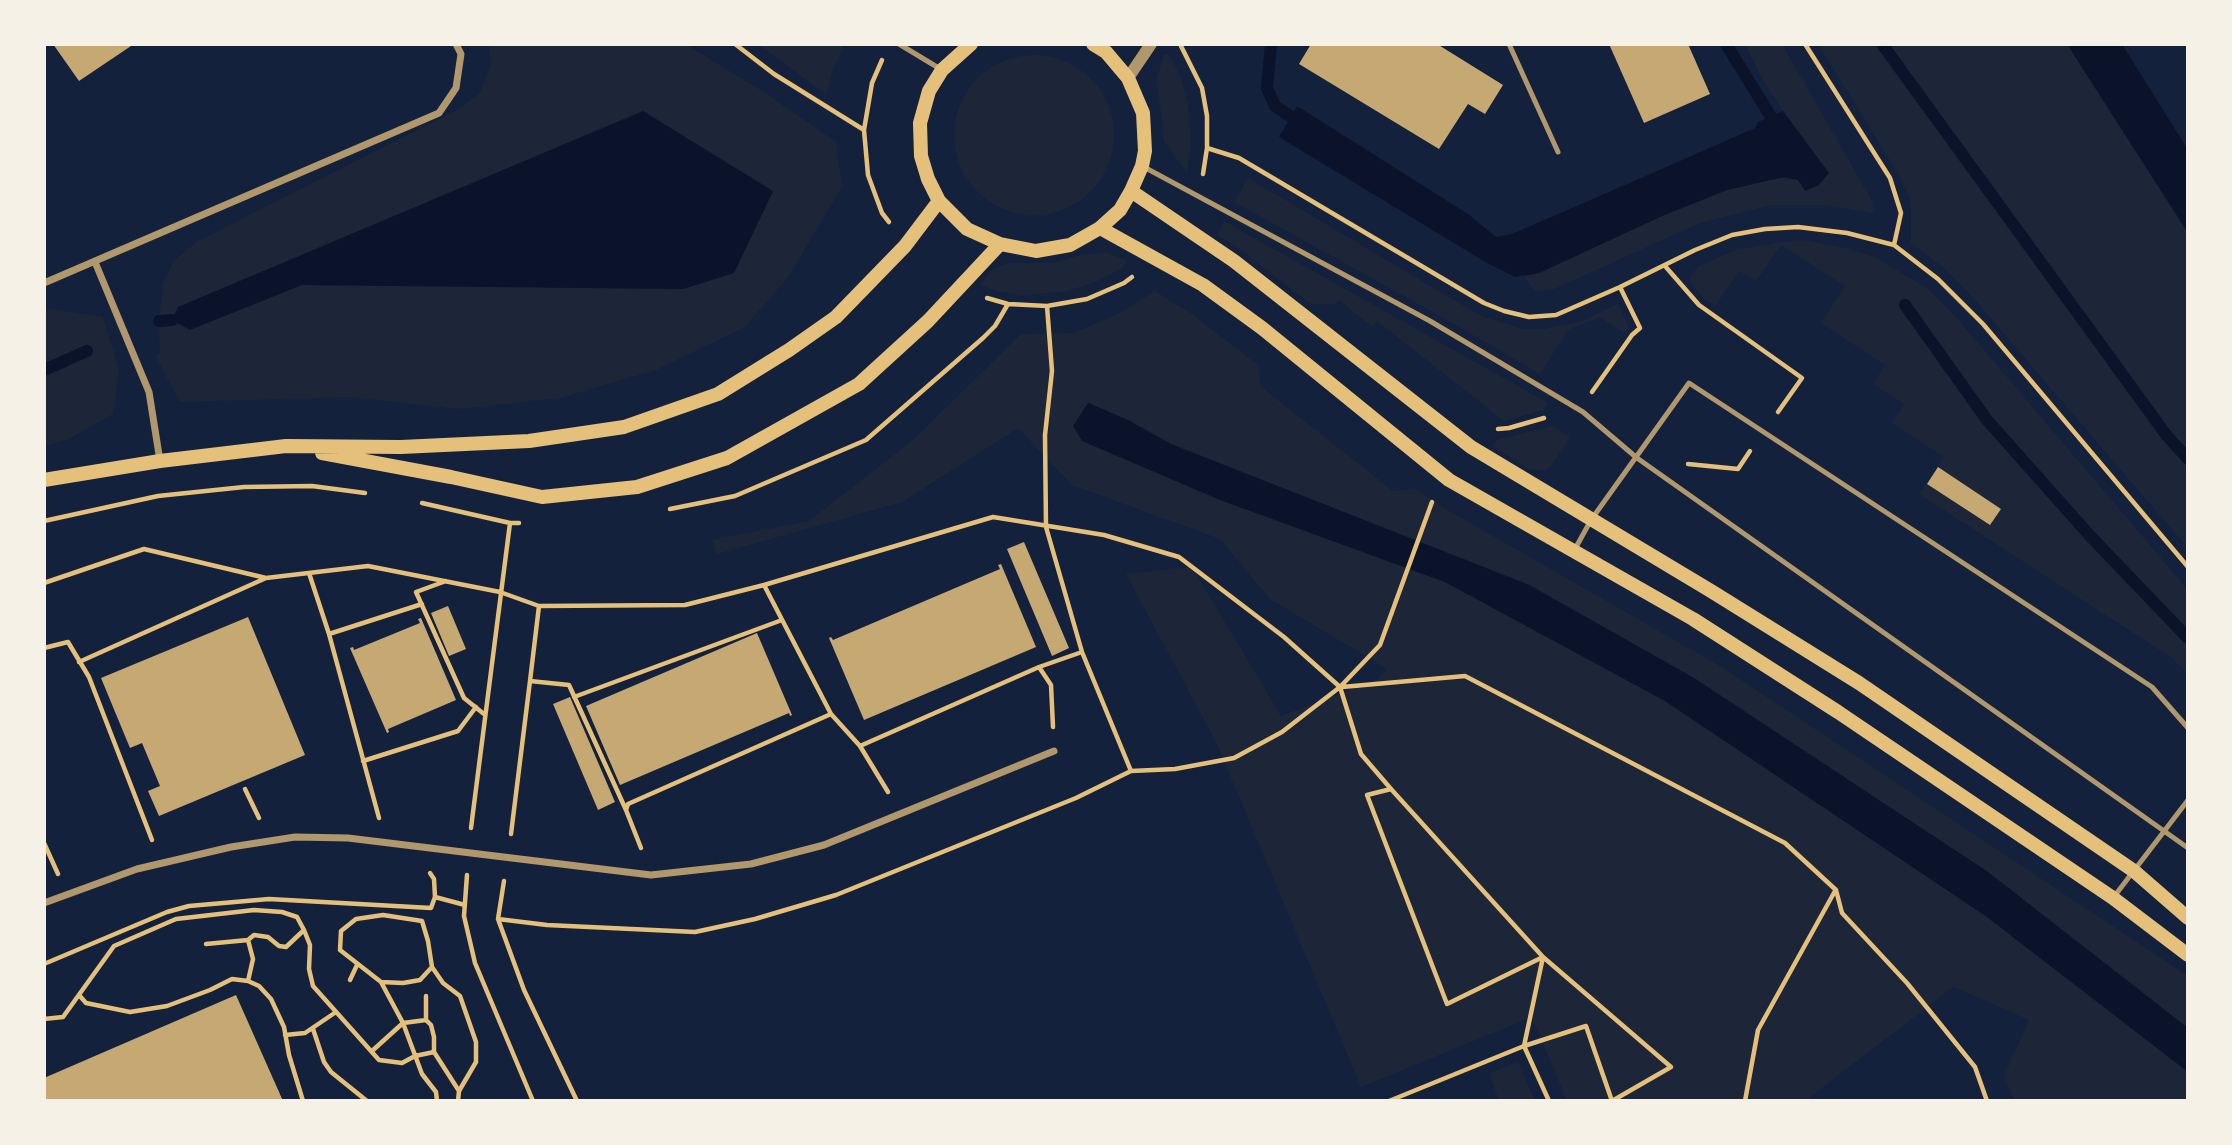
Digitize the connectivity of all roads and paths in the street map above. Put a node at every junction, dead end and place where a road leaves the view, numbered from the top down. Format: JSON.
{"nodes":[{"id":1,"x":456,"y":44,"type":"edge"},
{"id":2,"x":735,"y":44,"type":"edge"},
{"id":3,"x":899,"y":44,"type":"edge"},
{"id":4,"x":971,"y":44,"type":"edge"},
{"id":5,"x":1093,"y":44,"type":"edge"},
{"id":6,"x":1151,"y":44,"type":"edge"},
{"id":7,"x":1509,"y":44,"type":"edge"},
{"id":8,"x":1805,"y":44,"type":"edge"},
{"id":9,"x":942,"y":70,"type":"junction"},
{"id":10,"x":1128,"y":78,"type":"junction"},
{"id":11,"x":864,"y":131,"type":"dead end"},
{"id":12,"x":1207,"y":148,"type":"dead end"},
{"id":13,"x":1558,"y":152,"type":"dead end"},
{"id":14,"x":1142,"y":166,"type":"junction"},
{"id":15,"x":1131,"y":191,"type":"junction"},
{"id":16,"x":939,"y":201,"type":"junction"},
{"id":17,"x":1100,"y":228,"type":"junction"},
{"id":18,"x":1000,"y":244,"type":"junction"},
{"id":19,"x":1894,"y":245,"type":"junction"},
{"id":20,"x":95,"y":262,"type":"junction"},
{"id":21,"x":1665,"y":266,"type":"junction"},
{"id":22,"x":44,"y":283,"type":"edge"},
{"id":23,"x":1620,"y":288,"type":"junction"},
{"id":24,"x":1047,"y":306,"type":"dead end"},
{"id":25,"x":1802,"y":378,"type":"dead end"},
{"id":26,"x":1581,"y":411,"type":"junction"},
{"id":27,"x":286,"y":446,"type":"junction"},
{"id":28,"x":1637,"y":458,"type":"junction"},
{"id":29,"x":160,"y":461,"type":"junction"},
{"id":30,"x":44,"y":480,"type":"edge"},
{"id":31,"x":365,"y":493,"type":"dead end"},
{"id":32,"x":417,"y":502,"type":"dead end"},
{"id":33,"x":1591,"y":520,"type":"junction"},
{"id":34,"x":44,"y":521,"type":"edge"},
{"id":35,"x":1046,"y":527,"type":"junction"},
{"id":36,"x":1422,"y":529,"type":"dead end"},
{"id":37,"x":1573,"y":552,"type":"junction"},
{"id":38,"x":2188,"y":567,"type":"edge"},
{"id":39,"x":309,"y":573,"type":"junction"},
{"id":40,"x":266,"y":578,"type":"junction"},
{"id":41,"x":446,"y":581,"type":"junction"},
{"id":42,"x":44,"y":583,"type":"edge"},
{"id":43,"x":764,"y":585,"type":"junction"},
{"id":44,"x":500,"y":593,"type":"junction"},
{"id":45,"x":422,"y":604,"type":"junction"},
{"id":46,"x":539,"y":606,"type":"junction"},
{"id":47,"x":782,"y":620,"type":"junction"},
{"id":48,"x":329,"y":634,"type":"junction"},
{"id":49,"x":44,"y":648,"type":"edge"},
{"id":50,"x":1082,"y":652,"type":"junction"},
{"id":51,"x":79,"y":662,"type":"junction"},
{"id":52,"x":1039,"y":667,"type":"junction"},
{"id":53,"x":530,"y":681,"type":"junction"},
{"id":54,"x":1340,"y":687,"type":"junction"},
{"id":55,"x":575,"y":697,"type":"junction"},
{"id":56,"x":476,"y":706,"type":"junction"},
{"id":57,"x":485,"y":714,"type":"dead end"},
{"id":58,"x":831,"y":715,"type":"junction"},
{"id":59,"x":2188,"y":728,"type":"edge"},
{"id":60,"x":860,"y":746,"type":"junction"},
{"id":61,"x":1054,"y":751,"type":"joint"},
{"id":62,"x":363,"y":761,"type":"junction"},
{"id":63,"x":1131,"y":771,"type":"junction"},
{"id":64,"x":1391,"y":789,"type":"junction"},
{"id":65,"x":2188,"y":800,"type":"edge"},
{"id":66,"x":626,"y":810,"type":"junction"},
{"id":67,"x":902,"y":813,"type":"junction"},
{"id":68,"x":2166,"y":830,"type":"junction"},
{"id":69,"x":44,"y":843,"type":"edge"},
{"id":70,"x":386,"y":843,"type":"junction"},
{"id":71,"x":2188,"y":848,"type":"edge"},
{"id":72,"x":508,"y":859,"type":"junction"},
{"id":73,"x":162,"y":864,"type":"junction"},
{"id":74,"x":2134,"y":871,"type":"junction"},
{"id":75,"x":651,"y":875,"type":"junction"},
{"id":76,"x":1836,"y":890,"type":"junction"},
{"id":77,"x":67,"y":895,"type":"junction"},
{"id":78,"x":2113,"y":898,"type":"junction"},
{"id":79,"x":44,"y":903,"type":"edge"},
{"id":80,"x":465,"y":905,"type":"dead end"},
{"id":81,"x":2188,"y":918,"type":"edge"},
{"id":82,"x":498,"y":919,"type":"junction"},
{"id":83,"x":304,"y":930,"type":"junction"},
{"id":84,"x":248,"y":940,"type":"junction"},
{"id":85,"x":206,"y":944,"type":"dead end"},
{"id":86,"x":2188,"y":955,"type":"edge"},
{"id":87,"x":1543,"y":957,"type":"junction"},
{"id":88,"x":44,"y":964,"type":"edge"},
{"id":89,"x":357,"y":965,"type":"junction"},
{"id":90,"x":432,"y":967,"type":"junction"},
{"id":91,"x":350,"y":979,"type":"dead end"},
{"id":92,"x":248,"y":981,"type":"junction"},
{"id":93,"x":381,"y":982,"type":"junction"},
{"id":94,"x":79,"y":995,"type":"junction"},
{"id":95,"x":426,"y":996,"type":"dead end"},
{"id":96,"x":336,"y":1012,"type":"junction"},
{"id":97,"x":44,"y":1019,"type":"edge"},
{"id":98,"x":426,"y":1020,"type":"junction"},
{"id":99,"x":403,"y":1023,"type":"junction"},
{"id":100,"x":313,"y":1029,"type":"junction"},
{"id":101,"x":285,"y":1035,"type":"junction"},
{"id":102,"x":1524,"y":1046,"type":"junction"},
{"id":103,"x":372,"y":1051,"type":"junction"},
{"id":104,"x":435,"y":1052,"type":"junction"},
{"id":105,"x":415,"y":1056,"type":"junction"},
{"id":106,"x":459,"y":1091,"type":"junction"},
{"id":107,"x":303,"y":1101,"type":"edge"},
{"id":108,"x":367,"y":1101,"type":"edge"},
{"id":109,"x":438,"y":1101,"type":"edge"},
{"id":110,"x":458,"y":1101,"type":"edge"},
{"id":111,"x":576,"y":1101,"type":"edge"},
{"id":112,"x":1389,"y":1101,"type":"edge"},
{"id":113,"x":1549,"y":1101,"type":"edge"},
{"id":114,"x":1612,"y":1101,"type":"edge"},
{"id":115,"x":1745,"y":1101,"type":"edge"},
{"id":116,"x":1987,"y":1101,"type":"edge"}],
"edges":[{"from":1,"to":20,"type":"street"},
{"from":2,"to":11,"type":"path"},
{"from":3,"to":9,"type":"lane"},
{"from":4,"to":9,"type":"main road"},
{"from":5,"to":10,"type":"main road"},
{"from":6,"to":10,"type":"street"},
{"from":7,"to":13,"type":"lane"},
{"from":8,"to":19,"type":"path"},
{"from":9,"to":16,"type":"main road"},
{"from":10,"to":14,"type":"main road"},
{"from":12,"to":23,"type":"path"},
{"from":14,"to":15,"type":"main road"},
{"from":14,"to":26,"type":"lane"},
{"from":15,"to":17,"type":"main road"},
{"from":15,"to":33,"type":"main road"},
{"from":16,"to":18,"type":"main road"},
{"from":16,"to":27,"type":"main road"},
{"from":17,"to":18,"type":"main road"},
{"from":17,"to":37,"type":"main road"},
{"from":18,"to":27,"type":"main road"},
{"from":19,"to":21,"type":"path"},
{"from":19,"to":38,"type":"path"},
{"from":20,"to":22,"type":"street"},
{"from":20,"to":29,"type":"street"},
{"from":21,"to":23,"type":"path"},
{"from":21,"to":25,"type":"path"},
{"from":23,"to":26,"type":"path"},
{"from":24,"to":35,"type":"path"},
{"from":26,"to":28,"type":"lane"},
{"from":27,"to":29,"type":"main road"},
{"from":28,"to":33,"type":"lane"},
{"from":28,"to":59,"type":"lane"},
{"from":28,"to":68,"type":"lane"},
{"from":29,"to":30,"type":"main road"},
{"from":31,"to":34,"type":"path"},
{"from":32,"to":44,"type":"path"},
{"from":33,"to":37,"type":"lane"},
{"from":33,"to":74,"type":"main road"},
{"from":35,"to":43,"type":"path"},
{"from":35,"to":50,"type":"path"},
{"from":35,"to":54,"type":"path"},
{"from":36,"to":54,"type":"path"},
{"from":37,"to":78,"type":"main road"},
{"from":39,"to":40,"type":"path"},
{"from":39,"to":41,"type":"path"},
{"from":39,"to":48,"type":"path"},
{"from":40,"to":42,"type":"path"},
{"from":40,"to":51,"type":"path"},
{"from":41,"to":44,"type":"path"},
{"from":41,"to":45,"type":"path"},
{"from":43,"to":46,"type":"path"},
{"from":43,"to":47,"type":"path"},
{"from":44,"to":46,"type":"path"},
{"from":45,"to":48,"type":"path"},
{"from":45,"to":56,"type":"path"},
{"from":46,"to":53,"type":"path"},
{"from":47,"to":55,"type":"path"},
{"from":47,"to":58,"type":"path"},
{"from":48,"to":62,"type":"path"},
{"from":49,"to":51,"type":"path"},
{"from":50,"to":52,"type":"path"},
{"from":50,"to":63,"type":"path"},
{"from":51,"to":73,"type":"path"},
{"from":52,"to":60,"type":"path"},
{"from":52,"to":61,"type":"path"},
{"from":53,"to":55,"type":"path"},
{"from":53,"to":72,"type":"path"},
{"from":54,"to":63,"type":"path"},
{"from":54,"to":64,"type":"path"},
{"from":54,"to":76,"type":"path"},
{"from":55,"to":66,"type":"path"},
{"from":56,"to":57,"type":"path"},
{"from":56,"to":62,"type":"path"},
{"from":58,"to":60,"type":"path"},
{"from":58,"to":66,"type":"path"},
{"from":60,"to":67,"type":"path"},
{"from":61,"to":67,"type":"street"},
{"from":62,"to":70,"type":"path"},
{"from":63,"to":82,"type":"path"},
{"from":64,"to":87,"type":"path"},
{"from":64,"to":87,"type":"path"},
{"from":65,"to":68,"type":"lane"},
{"from":66,"to":75,"type":"path"},
{"from":67,"to":75,"type":"street"},
{"from":68,"to":71,"type":"lane"},
{"from":68,"to":74,"type":"lane"},
{"from":69,"to":77,"type":"path"},
{"from":70,"to":72,"type":"street"},
{"from":70,"to":73,"type":"street"},
{"from":72,"to":75,"type":"street"},
{"from":72,"to":82,"type":"path"},
{"from":73,"to":77,"type":"street"},
{"from":74,"to":78,"type":"lane"},
{"from":74,"to":81,"type":"main road"},
{"from":76,"to":115,"type":"path"},
{"from":76,"to":116,"type":"path"},
{"from":77,"to":79,"type":"street"},
{"from":78,"to":86,"type":"main road"},
{"from":80,"to":88,"type":"path"},
{"from":82,"to":111,"type":"path"},
{"from":83,"to":84,"type":"path"},
{"from":83,"to":94,"type":"path"},
{"from":83,"to":96,"type":"path"},
{"from":84,"to":85,"type":"path"},
{"from":84,"to":92,"type":"path"},
{"from":87,"to":102,"type":"path"},
{"from":87,"to":114,"type":"path"},
{"from":89,"to":90,"type":"path"},
{"from":89,"to":91,"type":"path"},
{"from":89,"to":93,"type":"path"},
{"from":90,"to":93,"type":"path"},
{"from":90,"to":106,"type":"path"},
{"from":92,"to":94,"type":"path"},
{"from":92,"to":101,"type":"path"},
{"from":93,"to":99,"type":"path"},
{"from":94,"to":97,"type":"path"},
{"from":95,"to":98,"type":"path"},
{"from":96,"to":100,"type":"path"},
{"from":96,"to":103,"type":"path"},
{"from":98,"to":99,"type":"path"},
{"from":98,"to":104,"type":"path"},
{"from":99,"to":103,"type":"path"},
{"from":99,"to":105,"type":"path"},
{"from":100,"to":101,"type":"path"},
{"from":100,"to":108,"type":"path"},
{"from":101,"to":107,"type":"path"},
{"from":102,"to":112,"type":"path"},
{"from":102,"to":113,"type":"path"},
{"from":102,"to":114,"type":"path"},
{"from":103,"to":105,"type":"path"},
{"from":104,"to":105,"type":"path"},
{"from":104,"to":106,"type":"path"},
{"from":105,"to":109,"type":"path"},
{"from":106,"to":110,"type":"path"}]}
